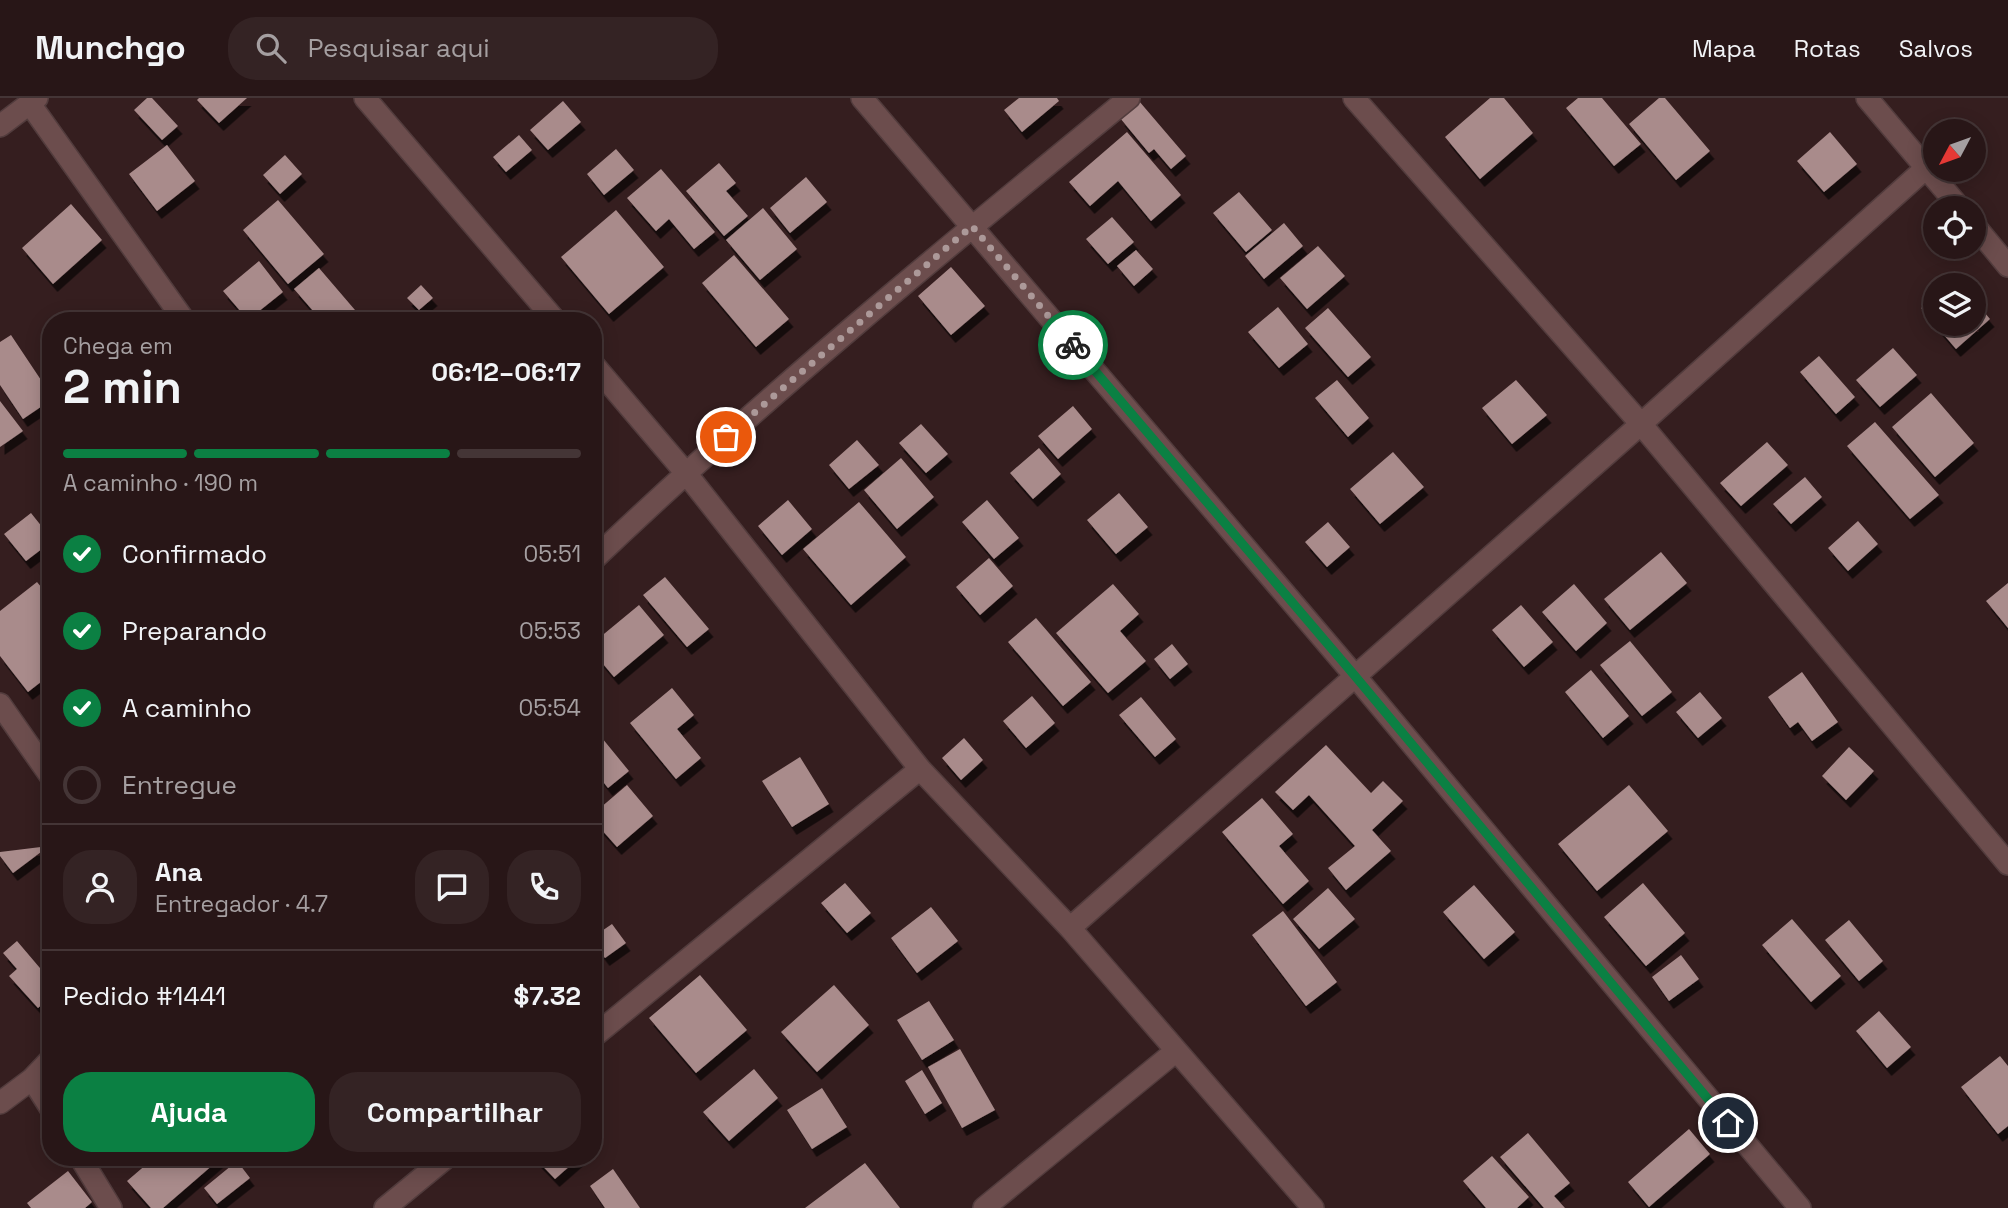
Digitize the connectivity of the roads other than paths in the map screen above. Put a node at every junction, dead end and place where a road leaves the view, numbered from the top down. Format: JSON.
{"nodes":[{"id":1,"x":365,"y":98,"type":"edge"},
{"id":2,"x":862,"y":98,"type":"edge"},
{"id":3,"x":1129,"y":98,"type":"edge"},
{"id":4,"x":1354,"y":98,"type":"edge"},
{"id":5,"x":1867,"y":98,"type":"edge"},
{"id":6,"x":33,"y":101,"type":"edge"},
{"id":7,"x":0,"y":127,"type":"edge"},
{"id":8,"x":1923,"y":164,"type":"edge"},
{"id":9,"x":1923,"y":171,"type":"edge"},
{"id":10,"x":1938,"y":182,"type":"edge"},
{"id":11,"x":1950,"y":196,"type":"edge"},
{"id":12,"x":972,"y":226,"type":"junction"},
{"id":13,"x":1986,"y":240,"type":"edge"},
{"id":14,"x":2008,"y":267,"type":"edge"},
{"id":15,"x":178,"y":312,"type":"edge"},
{"id":16,"x":548,"y":312,"type":"edge"},
{"id":17,"x":602,"y":375,"type":"edge"},
{"id":18,"x":1642,"y":424,"type":"junction"},
{"id":19,"x":685,"y":472,"type":"junction"},
{"id":20,"x":602,"y":551,"type":"edge"},
{"id":21,"x":1355,"y":676,"type":"junction"},
{"id":22,"x":0,"y":704,"type":"edge"},
{"id":23,"x":42,"y":764,"type":"edge"},
{"id":24,"x":920,"y":769,"type":"junction"},
{"id":25,"x":2008,"y":864,"type":"edge"},
{"id":26,"x":1070,"y":928,"type":"junction"},
{"id":27,"x":602,"y":1030,"type":"edge"},
{"id":28,"x":1176,"y":1051,"type":"junction"},
{"id":29,"x":42,"y":1068,"type":"edge"},
{"id":30,"x":32,"y":1079,"type":"junction"},
{"id":31,"x":42,"y":1095,"type":"edge"},
{"id":32,"x":0,"y":1103,"type":"edge"},
{"id":33,"x":85,"y":1166,"type":"edge"},
{"id":34,"x":436,"y":1166,"type":"edge"},
{"id":35,"x":111,"y":1208,"type":"edge"},
{"id":36,"x":385,"y":1208,"type":"edge"},
{"id":37,"x":984,"y":1208,"type":"edge"},
{"id":38,"x":1313,"y":1208,"type":"edge"},
{"id":39,"x":1800,"y":1208,"type":"edge"}],
"edges":[{"from":1,"to":16,"type":"street"},
{"from":2,"to":12,"type":"street"},
{"from":3,"to":12,"type":"street"},
{"from":4,"to":18,"type":"street"},
{"from":5,"to":8,"type":"street"},
{"from":6,"to":7,"type":"street"},
{"from":6,"to":15,"type":"street"},
{"from":9,"to":18,"type":"street"},
{"from":10,"to":11,"type":"street"},
{"from":12,"to":19,"type":"street"},
{"from":12,"to":21,"type":"street"},
{"from":13,"to":14,"type":"street"},
{"from":17,"to":19,"type":"street"},
{"from":18,"to":21,"type":"street"},
{"from":18,"to":25,"type":"street"},
{"from":19,"to":20,"type":"street"},
{"from":19,"to":24,"type":"street"},
{"from":21,"to":26,"type":"street"},
{"from":21,"to":39,"type":"street"},
{"from":22,"to":23,"type":"street"},
{"from":24,"to":26,"type":"street"},
{"from":24,"to":27,"type":"street"},
{"from":26,"to":28,"type":"street"},
{"from":28,"to":37,"type":"street"},
{"from":28,"to":38,"type":"street"},
{"from":29,"to":30,"type":"street"},
{"from":30,"to":31,"type":"street"},
{"from":30,"to":32,"type":"street"},
{"from":33,"to":35,"type":"street"},
{"from":34,"to":36,"type":"street"}]}
